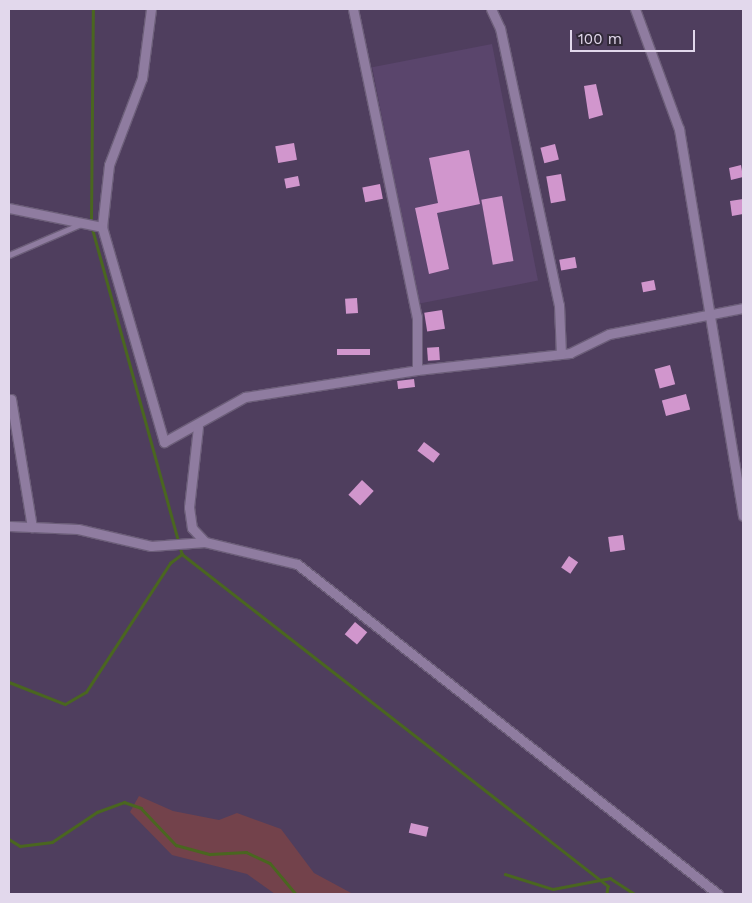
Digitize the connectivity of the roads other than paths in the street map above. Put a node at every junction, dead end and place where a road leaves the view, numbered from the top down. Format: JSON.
{"nodes":[{"id":1,"x":150,"y":9,"type":"edge"},
{"id":2,"x":353,"y":9,"type":"edge"},
{"id":3,"x":491,"y":9,"type":"edge"},
{"id":4,"x":635,"y":9,"type":"edge"},
{"id":5,"x":9,"y":208,"type":"edge"},
{"id":6,"x":82,"y":224,"type":"junction"},
{"id":7,"x":102,"y":227,"type":"junction"},
{"id":8,"x":9,"y":255,"type":"edge"},
{"id":9,"x":743,"y":308,"type":"edge"},
{"id":10,"x":710,"y":313,"type":"junction"},
{"id":11,"x":561,"y":354,"type":"junction"},
{"id":12,"x":417,"y":370,"type":"junction"},
{"id":13,"x":11,"y":399,"type":"dead end"},
{"id":14,"x":198,"y":426,"type":"junction"},
{"id":15,"x":743,"y":516,"type":"edge"},
{"id":16,"x":9,"y":526,"type":"edge"},
{"id":17,"x":32,"y":527,"type":"junction"},
{"id":18,"x":205,"y":542,"type":"junction"},
{"id":19,"x":718,"y":894,"type":"edge"}],
"edges":[{"from":1,"to":7,"type":"street"},
{"from":2,"to":12,"type":"street"},
{"from":3,"to":11,"type":"street"},
{"from":4,"to":10,"type":"street"},
{"from":5,"to":6,"type":"street"},
{"from":6,"to":7,"type":"street"},
{"from":6,"to":8,"type":"lane"},
{"from":7,"to":14,"type":"street"},
{"from":9,"to":10,"type":"street"},
{"from":10,"to":11,"type":"street"},
{"from":10,"to":15,"type":"street"},
{"from":11,"to":12,"type":"street"},
{"from":12,"to":14,"type":"street"},
{"from":13,"to":17,"type":"street"},
{"from":14,"to":18,"type":"street"},
{"from":16,"to":17,"type":"street"},
{"from":17,"to":18,"type":"street"},
{"from":18,"to":19,"type":"street"}]}
